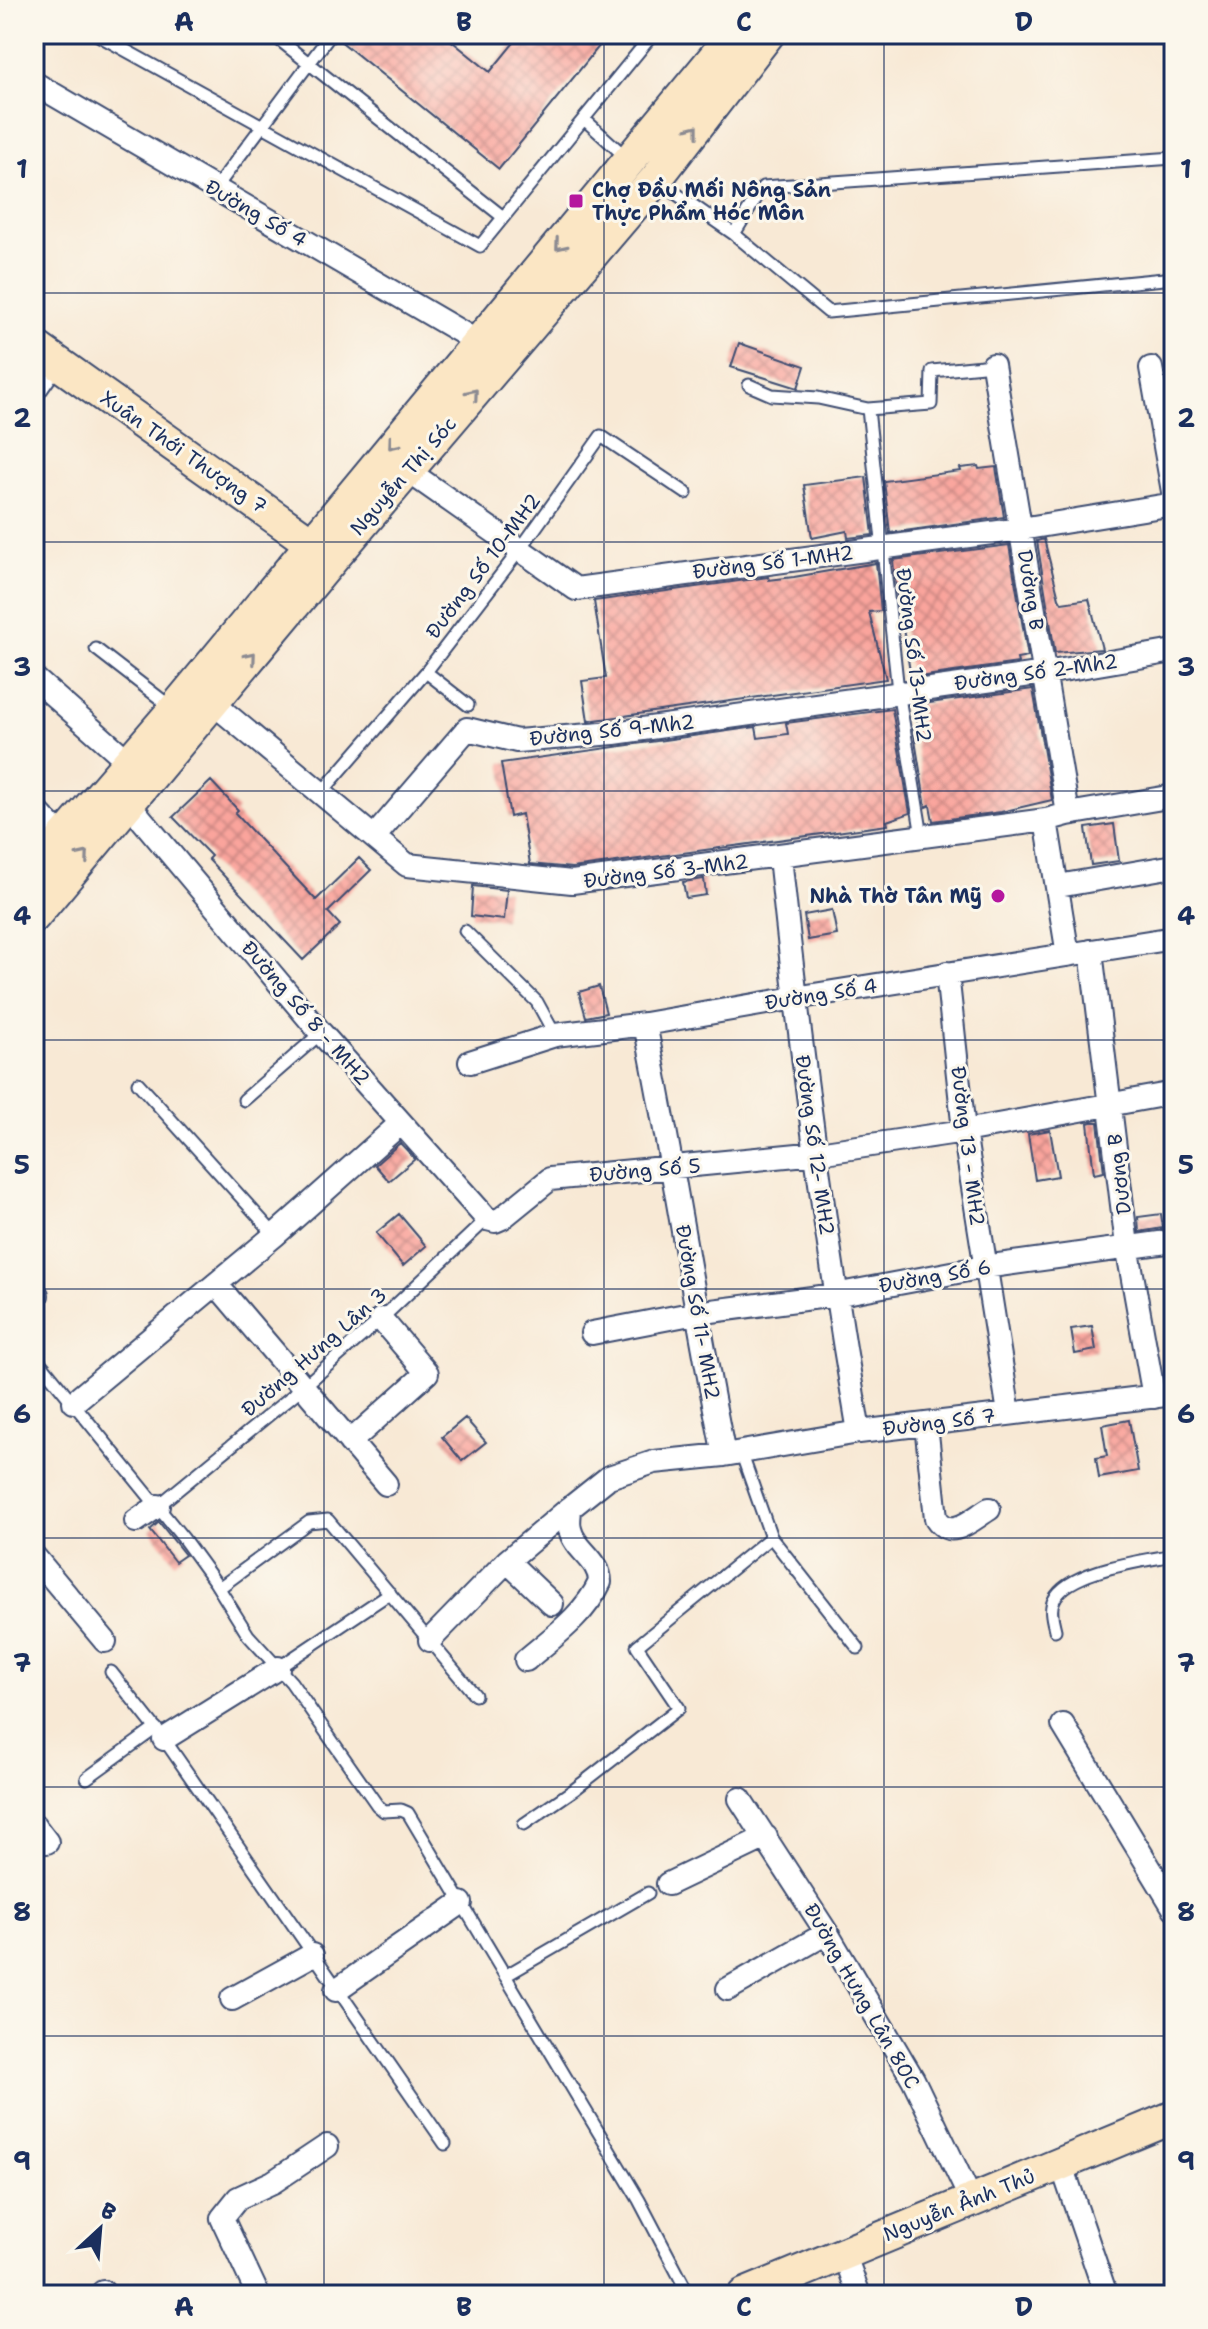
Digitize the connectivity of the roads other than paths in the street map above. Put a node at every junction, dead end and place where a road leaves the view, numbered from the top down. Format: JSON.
{"nodes":[{"id":1,"x":96,"y":34,"type":"edge"},
{"id":2,"x":272,"y":34,"type":"edge"},
{"id":3,"x":331,"y":34,"type":"edge"},
{"id":4,"x":653,"y":34,"type":"edge"},
{"id":5,"x":734,"y":34,"type":"edge"},
{"id":6,"x":768,"y":34,"type":"edge"},
{"id":7,"x":307,"y":62,"type":"junction"},
{"id":8,"x":34,"y":83,"type":"edge"},
{"id":9,"x":584,"y":119,"type":"junction"},
{"id":10,"x":260,"y":127,"type":"junction"},
{"id":11,"x":1174,"y":158,"type":"edge"},
{"id":12,"x":644,"y":170,"type":"junction"},
{"id":13,"x":215,"y":189,"type":"junction"},
{"id":14,"x":503,"y":217,"type":"junction"},
{"id":15,"x":734,"y":234,"type":"junction"},
{"id":16,"x":1174,"y":278,"type":"edge"},
{"id":17,"x":478,"y":342,"type":"junction"},
{"id":18,"x":45,"y":354,"type":"edge"},
{"id":19,"x":993,"y":365,"type":"joint"},
{"id":20,"x":1151,"y":368,"type":"dead end"},
{"id":21,"x":749,"y":385,"type":"dead end"},
{"id":22,"x":34,"y":391,"type":"edge"},
{"id":23,"x":868,"y":409,"type":"junction"},
{"id":24,"x":408,"y":471,"type":"junction"},
{"id":25,"x":686,"y":493,"type":"dead end"},
{"id":26,"x":1174,"y":497,"type":"edge"},
{"id":27,"x":1174,"y":504,"type":"edge"},
{"id":28,"x":1021,"y":529,"type":"junction"},
{"id":29,"x":882,"y":548,"type":"junction"},
{"id":30,"x":322,"y":550,"type":"junction"},
{"id":31,"x":519,"y":551,"type":"junction"},
{"id":32,"x":96,"y":649,"type":"dead end"},
{"id":33,"x":1174,"y":651,"type":"edge"},
{"id":34,"x":426,"y":672,"type":"junction"},
{"id":35,"x":1045,"y":673,"type":"junction"},
{"id":36,"x":34,"y":678,"type":"edge"},
{"id":37,"x":898,"y":691,"type":"junction"},
{"id":38,"x":213,"y":703,"type":"junction"},
{"id":39,"x":468,"y":705,"type":"dead end"},
{"id":40,"x":174,"y":710,"type":"junction"},
{"id":41,"x":129,"y":762,"type":"junction"},
{"id":42,"x":322,"y":792,"type":"junction"},
{"id":43,"x":1174,"y":796,"type":"edge"},
{"id":44,"x":128,"y":803,"type":"junction"},
{"id":45,"x":34,"y":808,"type":"edge"},
{"id":46,"x":1057,"y":817,"type":"junction"},
{"id":47,"x":375,"y":836,"type":"junction"},
{"id":48,"x":922,"y":836,"type":"junction"},
{"id":49,"x":63,"y":839,"type":"junction"},
{"id":50,"x":780,"y":857,"type":"junction"},
{"id":51,"x":1174,"y":866,"type":"edge"},
{"id":52,"x":34,"y":872,"type":"edge"},
{"id":53,"x":1058,"y":886,"type":"junction"},
{"id":54,"x":34,"y":916,"type":"edge"},
{"id":55,"x":465,"y":931,"type":"dead end"},
{"id":56,"x":1174,"y":938,"type":"edge"},
{"id":57,"x":1091,"y":951,"type":"junction"},
{"id":58,"x":1068,"y":955,"type":"junction"},
{"id":59,"x":947,"y":973,"type":"junction"},
{"id":60,"x":795,"y":998,"type":"junction"},
{"id":61,"x":645,"y":1024,"type":"junction"},
{"id":62,"x":321,"y":1033,"type":"junction"},
{"id":63,"x":555,"y":1035,"type":"junction"},
{"id":64,"x":470,"y":1062,"type":"dead end"},
{"id":65,"x":138,"y":1083,"type":"dead end"},
{"id":66,"x":1174,"y":1093,"type":"edge"},
{"id":67,"x":244,"y":1100,"type":"dead end"},
{"id":68,"x":1111,"y":1106,"type":"junction"},
{"id":69,"x":401,"y":1123,"type":"junction"},
{"id":70,"x":964,"y":1131,"type":"junction"},
{"id":71,"x":818,"y":1153,"type":"junction"},
{"id":72,"x":673,"y":1168,"type":"junction"},
{"id":73,"x":487,"y":1219,"type":"junction"},
{"id":74,"x":275,"y":1235,"type":"junction"},
{"id":75,"x":1174,"y":1241,"type":"edge"},
{"id":76,"x":1127,"y":1246,"type":"junction"},
{"id":77,"x":984,"y":1267,"type":"junction"},
{"id":78,"x":216,"y":1284,"type":"junction"},
{"id":79,"x":835,"y":1295,"type":"junction"},
{"id":80,"x":696,"y":1313,"type":"junction"},
{"id":81,"x":381,"y":1319,"type":"junction"},
{"id":82,"x":592,"y":1333,"type":"dead end"},
{"id":83,"x":34,"y":1355,"type":"edge"},
{"id":84,"x":303,"y":1387,"type":"junction"},
{"id":85,"x":1164,"y":1395,"type":"edge"},
{"id":86,"x":74,"y":1402,"type":"junction"},
{"id":87,"x":1009,"y":1413,"type":"junction"},
{"id":88,"x":926,"y":1424,"type":"junction"},
{"id":89,"x":859,"y":1432,"type":"junction"},
{"id":90,"x":350,"y":1442,"type":"junction"},
{"id":91,"x":733,"y":1454,"type":"junction"},
{"id":92,"x":386,"y":1484,"type":"dead end"},
{"id":93,"x":158,"y":1506,"type":"junction"},
{"id":94,"x":570,"y":1508,"type":"junction"},
{"id":95,"x":989,"y":1509,"type":"dead end"},
{"id":96,"x":136,"y":1521,"type":"dead end"},
{"id":97,"x":771,"y":1537,"type":"junction"},
{"id":98,"x":1174,"y":1555,"type":"edge"},
{"id":99,"x":34,"y":1556,"type":"edge"},
{"id":100,"x":507,"y":1561,"type":"junction"},
{"id":101,"x":219,"y":1588,"type":"junction"},
{"id":102,"x":390,"y":1593,"type":"junction"},
{"id":103,"x":552,"y":1604,"type":"dead end"},
{"id":104,"x":1055,"y":1630,"type":"dead end"},
{"id":105,"x":430,"y":1640,"type":"junction"},
{"id":106,"x":105,"y":1641,"type":"dead end"},
{"id":107,"x":858,"y":1648,"type":"dead end"},
{"id":108,"x":526,"y":1660,"type":"dead end"},
{"id":109,"x":278,"y":1668,"type":"junction"},
{"id":110,"x":111,"y":1672,"type":"dead end"},
{"id":111,"x":475,"y":1695,"type":"dead end"},
{"id":112,"x":1063,"y":1725,"type":"dead end"},
{"id":113,"x":160,"y":1734,"type":"junction"},
{"id":114,"x":87,"y":1778,"type":"dead end"},
{"id":115,"x":740,"y":1799,"type":"dead end"},
{"id":116,"x":524,"y":1824,"type":"dead end"},
{"id":117,"x":766,"y":1837,"type":"junction"},
{"id":118,"x":658,"y":1888,"type":"joint"},
{"id":119,"x":461,"y":1903,"type":"junction"},
{"id":120,"x":1174,"y":1908,"type":"edge"},
{"id":121,"x":827,"y":1933,"type":"junction"},
{"id":122,"x":312,"y":1955,"type":"junction"},
{"id":123,"x":505,"y":1976,"type":"junction"},
{"id":124,"x":728,"y":1989,"type":"dead end"},
{"id":125,"x":336,"y":1990,"type":"junction"},
{"id":126,"x":232,"y":1999,"type":"dead end"},
{"id":127,"x":1174,"y":2117,"type":"edge"},
{"id":128,"x":445,"y":2144,"type":"dead end"},
{"id":129,"x":327,"y":2146,"type":"dead end"},
{"id":130,"x":1061,"y":2163,"type":"junction"},
{"id":131,"x":971,"y":2200,"type":"junction"},
{"id":132,"x":844,"y":2253,"type":"junction"},
{"id":133,"x":258,"y":2295,"type":"edge"},
{"id":134,"x":689,"y":2295,"type":"edge"},
{"id":135,"x":744,"y":2295,"type":"edge"},
{"id":136,"x":859,"y":2295,"type":"edge"},
{"id":137,"x":1106,"y":2295,"type":"edge"}],
"edges":[{"from":1,"to":10,"type":"lane"},
{"from":2,"to":7,"type":"lane"},
{"from":3,"to":7,"type":"lane"},
{"from":4,"to":9,"type":"lane"},
{"from":5,"to":12,"type":"main road","name":"Nguyễn Thị Sóc"},
{"from":12,"to":6,"type":"main road","name":"Nguyễn Thị Sóc","one_way":true},
{"from":7,"to":10,"type":"lane"},
{"from":7,"to":14,"type":"lane"},
{"from":8,"to":13,"type":"street","name":"Đường Số 4"},
{"from":9,"to":12,"type":"lane"},
{"from":9,"to":14,"type":"lane"},
{"from":10,"to":13,"type":"lane"},
{"from":10,"to":14,"type":"lane"},
{"from":11,"to":15,"type":"lane"},
{"from":12,"to":15,"type":"lane"},
{"from":12,"to":17,"type":"main road","name":"Nguyễn Thị Sóc","one_way":true},
{"from":24,"to":12,"type":"main road","name":"Nguyễn Thị Sóc","one_way":true},
{"from":13,"to":17,"type":"street","name":"Đường Số 4"},
{"from":15,"to":16,"type":"lane"},
{"from":17,"to":30,"type":"main road","name":"Nguyễn Thị Sóc","one_way":true},
{"from":18,"to":22,"type":"street"},
{"from":18,"to":30,"type":"main road","name":"Xuân Thới Thượng 7"},
{"from":19,"to":23,"type":"lane"},
{"from":19,"to":28,"type":"street","name":"Dường B"},
{"from":20,"to":26,"type":"street"},
{"from":21,"to":23,"type":"lane"},
{"from":23,"to":29,"type":"lane","name":"Đường Số 13-MH2"},
{"from":24,"to":30,"type":"main road","name":"Nguyễn Thị Sóc"},
{"from":24,"to":31,"type":"street","name":"Đường Số 1-MH2"},
{"from":25,"to":31,"type":"lane","name":"Đường Số 10-MH2"},
{"from":27,"to":28,"type":"street","name":"Đường Số 1-MH2"},
{"from":28,"to":29,"type":"street","name":"Đường Số 1-MH2"},
{"from":28,"to":35,"type":"street","name":"Dường B"},
{"from":29,"to":31,"type":"street","name":"Đường Số 1-MH2"},
{"from":29,"to":37,"type":"lane","name":"Đường Số 13-MH2"},
{"from":38,"to":30,"type":"main road","name":"Nguyễn Thị Sóc","one_way":true},
{"from":30,"to":40,"type":"main road","name":"Nguyễn Thị Sóc"},
{"from":31,"to":34,"type":"lane","name":"Đường Số 10-MH2"},
{"from":32,"to":40,"type":"lane"},
{"from":33,"to":35,"type":"street","name":"Đường Số 2-Mh2"},
{"from":34,"to":39,"type":"lane"},
{"from":34,"to":42,"type":"lane","name":"Đường Số 10-MH2"},
{"from":35,"to":37,"type":"street","name":"Đường Số 2-Mh2"},
{"from":35,"to":46,"type":"street","name":"Dường B"},
{"from":36,"to":41,"type":"street"},
{"from":37,"to":47,"type":"street","name":"Đường Số 9-Mh2"},
{"from":37,"to":48,"type":"lane","name":"Đường Số 13-MH2"},
{"from":38,"to":42,"type":"street","name":"Đường Số 3-Mh2"},
{"from":38,"to":44,"type":"main road","name":"Nguyễn Thị Sóc"},
{"from":40,"to":41,"type":"main road","name":"Nguyễn Thị Sóc"},
{"from":41,"to":49,"type":"main road","name":"Nguyễn Thị Sóc"},
{"from":42,"to":47,"type":"street","name":"Đường Số 3-Mh2"},
{"from":43,"to":46,"type":"street","name":"Đường Số 3-Mh2"},
{"from":54,"to":44,"type":"main road","name":"Nguyễn Thị Sóc","one_way":true},
{"from":44,"to":62,"type":"street","name":"Đường Số 8 - MH2"},
{"from":45,"to":49,"type":"street"},
{"from":46,"to":48,"type":"street","name":"Đường Số 3-Mh2"},
{"from":46,"to":53,"type":"street","name":"Dường B"},
{"from":47,"to":50,"type":"street","name":"Đường Số 3-Mh2"},
{"from":48,"to":50,"type":"street","name":"Đường Số 3-Mh2"},
{"from":49,"to":52,"type":"main road","name":"Nguyễn Thị Sóc"},
{"from":50,"to":60,"type":"street","name":"Đường Số 12- MH2"},
{"from":51,"to":53,"type":"street"},
{"from":53,"to":58,"type":"street","name":"Dường B"},
{"from":55,"to":63,"type":"lane"},
{"from":56,"to":57,"type":"street","name":"Đường Số 4"},
{"from":57,"to":58,"type":"street","name":"Đường Số 4"},
{"from":57,"to":68,"type":"street","name":"Dương B"},
{"from":58,"to":59,"type":"street","name":"Đường Số 4"},
{"from":59,"to":60,"type":"street","name":"Đường Số 4"},
{"from":59,"to":70,"type":"street","name":"Đường 13 - MH2"},
{"from":60,"to":61,"type":"street","name":"Đường Số 4"},
{"from":60,"to":71,"type":"street","name":"Đường Số 12- MH2"},
{"from":61,"to":63,"type":"street","name":"Đường Số 4"},
{"from":61,"to":72,"type":"street"},
{"from":62,"to":67,"type":"lane"},
{"from":62,"to":69,"type":"street","name":"Đường Số 8 - MH2"},
{"from":63,"to":64,"type":"street","name":"Đường Số 4"},
{"from":65,"to":74,"type":"lane"},
{"from":66,"to":68,"type":"street"},
{"from":68,"to":70,"type":"street","name":"Đường Số 5"},
{"from":68,"to":76,"type":"street","name":"Dương B"},
{"from":69,"to":73,"type":"street","name":"Đường Số 8 - MH2"},
{"from":69,"to":74,"type":"street"},
{"from":70,"to":71,"type":"street","name":"Đường Số 5"},
{"from":70,"to":77,"type":"street","name":"Đường 13 - MH2"},
{"from":71,"to":72,"type":"street","name":"Đường Số 5"},
{"from":71,"to":79,"type":"street","name":"Đường Số 12- MH2"},
{"from":72,"to":73,"type":"street","name":"Đường Số 5"},
{"from":72,"to":80,"type":"street","name":"Đường Số 11- MH2"},
{"from":73,"to":81,"type":"lane","name":"Đường Hưng Lân 3"},
{"from":74,"to":78,"type":"street"},
{"from":75,"to":76,"type":"street","name":"Đường Số 6"},
{"from":76,"to":77,"type":"street","name":"Đường Số 6"},
{"from":76,"to":85,"type":"street","name":"Dương B"},
{"from":77,"to":79,"type":"street","name":"Đường Số 6"},
{"from":77,"to":87,"type":"street","name":"Đường 13 - MH2"},
{"from":78,"to":84,"type":"street"},
{"from":78,"to":86,"type":"street"},
{"from":79,"to":80,"type":"street","name":"Đường Số 6"},
{"from":79,"to":89,"type":"street","name":"Đường Số 12- MH2"},
{"from":80,"to":82,"type":"street","name":"Đường Số 6"},
{"from":80,"to":91,"type":"street","name":"Đường Số 11- MH2"},
{"from":81,"to":84,"type":"lane","name":"Đường Hưng Lân 3"},
{"from":81,"to":90,"type":"street"},
{"from":83,"to":86,"type":"lane"},
{"from":84,"to":90,"type":"street"},
{"from":84,"to":93,"type":"lane","name":"Đường Hưng Lân 3"},
{"from":85,"to":87,"type":"street","name":"Đường Số 7"},
{"from":86,"to":93,"type":"lane"},
{"from":87,"to":88,"type":"street","name":"Đường Số 7"},
{"from":88,"to":89,"type":"street","name":"Đường Số 7"},
{"from":88,"to":95,"type":"street"},
{"from":89,"to":91,"type":"street","name":"Đường Số 7"},
{"from":90,"to":92,"type":"street"},
{"from":91,"to":94,"type":"street","name":"Đường Số 7"},
{"from":91,"to":97,"type":"lane"},
{"from":93,"to":96,"type":"street"},
{"from":93,"to":101,"type":"lane"},
{"from":94,"to":100,"type":"street","name":"Đường Số 7"},
{"from":94,"to":108,"type":"street"},
{"from":97,"to":107,"type":"lane"},
{"from":97,"to":116,"type":"lane"},
{"from":98,"to":104,"type":"lane"},
{"from":99,"to":106,"type":"street"},
{"from":100,"to":103,"type":"street"},
{"from":100,"to":105,"type":"street","name":"Đường Số 7"},
{"from":101,"to":102,"type":"lane"},
{"from":101,"to":109,"type":"lane"},
{"from":102,"to":105,"type":"lane"},
{"from":102,"to":109,"type":"lane"},
{"from":105,"to":111,"type":"lane"},
{"from":109,"to":113,"type":"street"},
{"from":109,"to":119,"type":"lane"},
{"from":110,"to":113,"type":"lane"},
{"from":112,"to":120,"type":"street"},
{"from":113,"to":114,"type":"lane"},
{"from":113,"to":122,"type":"lane"},
{"from":115,"to":117,"type":"street","name":"Đường Hưng Lân 80C"},
{"from":117,"to":118,"type":"street"},
{"from":117,"to":121,"type":"street","name":"Đường Hưng Lân 80C"},
{"from":118,"to":123,"type":"lane"},
{"from":119,"to":123,"type":"lane"},
{"from":119,"to":125,"type":"street"},
{"from":121,"to":124,"type":"street"},
{"from":121,"to":131,"type":"street","name":"Đường Hưng Lân 80C"},
{"from":122,"to":125,"type":"lane"},
{"from":122,"to":126,"type":"street"},
{"from":123,"to":134,"type":"lane"},
{"from":125,"to":128,"type":"lane"},
{"from":127,"to":130,"type":"main road","name":"Nguyễn Ảnh Thủ"},
{"from":129,"to":133,"type":"street"},
{"from":130,"to":131,"type":"main road","name":"Nguyễn Ảnh Thủ"},
{"from":130,"to":137,"type":"street"},
{"from":131,"to":132,"type":"main road","name":"Nguyễn Ảnh Thủ"},
{"from":132,"to":135,"type":"main road","name":"Nguyễn Ảnh Thủ"},
{"from":132,"to":136,"type":"street"}]}
